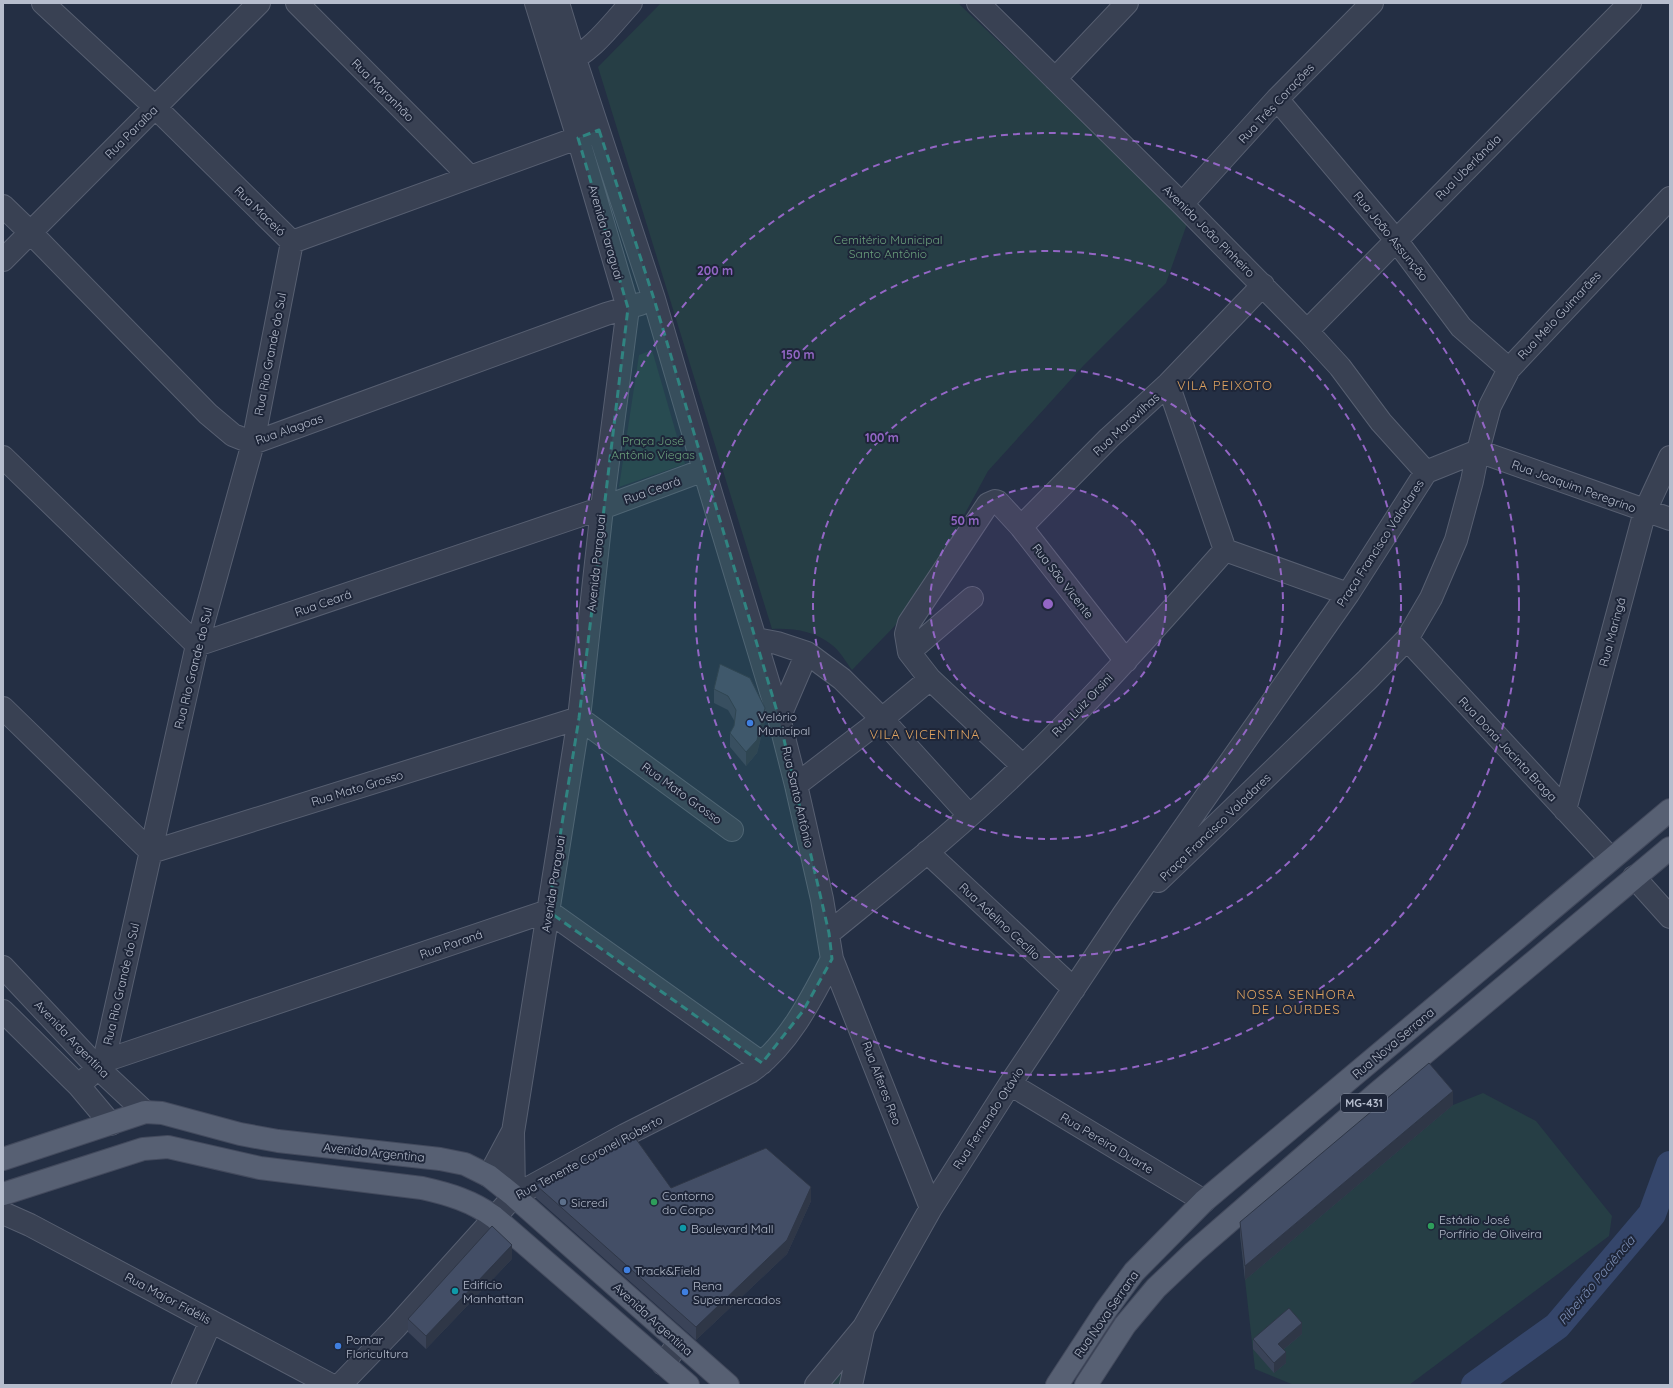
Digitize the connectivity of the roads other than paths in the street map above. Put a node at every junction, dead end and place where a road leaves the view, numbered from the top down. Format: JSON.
{"nodes":[{"id":1,"x":43,"y":3,"type":"edge"},
{"id":2,"x":259,"y":3,"type":"edge"},
{"id":3,"x":297,"y":3,"type":"edge"},
{"id":4,"x":536,"y":3,"type":"edge"},
{"id":5,"x":558,"y":3,"type":"edge"},
{"id":6,"x":631,"y":3,"type":"edge"},
{"id":7,"x":978,"y":3,"type":"edge"},
{"id":8,"x":1127,"y":3,"type":"edge"},
{"id":9,"x":1372,"y":3,"type":"edge"},
{"id":10,"x":1630,"y":3,"type":"edge"},
{"id":11,"x":566,"y":63,"type":"junction"},
{"id":12,"x":1055,"y":79,"type":"junction"},
{"id":13,"x":1277,"y":99,"type":"junction"},
{"id":14,"x":155,"y":107,"type":"junction"},
{"id":15,"x":599,"y":130,"type":"junction"},
{"id":16,"x":578,"y":138,"type":"junction"},
{"id":17,"x":470,"y":177,"type":"junction"},
{"id":18,"x":1670,"y":198,"type":"edge"},
{"id":19,"x":1182,"y":204,"type":"junction"},
{"id":20,"x":3,"y":206,"type":"edge"},
{"id":21,"x":32,"y":233,"type":"junction"},
{"id":22,"x":1396,"y":240,"type":"junction"},
{"id":23,"x":292,"y":242,"type":"junction"},
{"id":24,"x":3,"y":260,"type":"edge"},
{"id":25,"x":1263,"y":285,"type":"junction"},
{"id":26,"x":654,"y":299,"type":"junction"},
{"id":27,"x":628,"y":308,"type":"junction"},
{"id":28,"x":1307,"y":330,"type":"junction"},
{"id":29,"x":1509,"y":369,"type":"junction"},
{"id":30,"x":1168,"y":384,"type":"junction"},
{"id":31,"x":253,"y":443,"type":"junction"},
{"id":32,"x":1478,"y":451,"type":"junction"},
{"id":33,"x":3,"y":457,"type":"edge"},
{"id":34,"x":1670,"y":457,"type":"edge"},
{"id":35,"x":704,"y":470,"type":"junction"},
{"id":36,"x":1426,"y":472,"type":"junction"},
{"id":37,"x":602,"y":508,"type":"junction"},
{"id":38,"x":1645,"y":511,"type":"junction"},
{"id":39,"x":1670,"y":519,"type":"edge"},
{"id":40,"x":1021,"y":527,"type":"junction"},
{"id":41,"x":1225,"y":550,"type":"junction"},
{"id":42,"x":1348,"y":594,"type":"junction"},
{"id":43,"x":972,"y":598,"type":"dead end"},
{"id":44,"x":756,"y":639,"type":"junction"},
{"id":45,"x":1407,"y":639,"type":"junction"},
{"id":46,"x":197,"y":645,"type":"junction"},
{"id":47,"x":909,"y":652,"type":"junction"},
{"id":48,"x":807,"y":653,"type":"junction"},
{"id":49,"x":1126,"y":661,"type":"junction"},
{"id":50,"x":930,"y":679,"type":"junction"},
{"id":51,"x":3,"y":708,"type":"edge"},
{"id":52,"x":579,"y":718,"type":"junction"},
{"id":53,"x":779,"y":718,"type":"junction"},
{"id":54,"x":882,"y":719,"type":"junction"},
{"id":55,"x":1023,"y":766,"type":"junction"},
{"id":56,"x":796,"y":784,"type":"junction"},
{"id":57,"x":1564,"y":810,"type":"junction"},
{"id":58,"x":1670,"y":810,"type":"edge"},
{"id":59,"x":969,"y":815,"type":"junction"},
{"id":60,"x":732,"y":830,"type":"dead end"},
{"id":61,"x":1670,"y":848,"type":"edge"},
{"id":62,"x":151,"y":852,"type":"junction"},
{"id":63,"x":927,"y":852,"type":"junction"},
{"id":64,"x":1611,"y":859,"type":"junction"},
{"id":65,"x":1634,"y":877,"type":"junction"},
{"id":66,"x":548,"y":910,"type":"junction"},
{"id":67,"x":1123,"y":915,"type":"junction"},
{"id":68,"x":1670,"y":917,"type":"edge"},
{"id":69,"x":829,"y":933,"type":"junction"},
{"id":70,"x":832,"y":959,"type":"junction"},
{"id":71,"x":3,"y":967,"type":"edge"},
{"id":72,"x":1074,"y":989,"type":"junction"},
{"id":73,"x":3,"y":1012,"type":"edge"},
{"id":74,"x":762,"y":1063,"type":"junction"},
{"id":75,"x":101,"y":1064,"type":"junction"},
{"id":76,"x":1010,"y":1084,"type":"junction"},
{"id":77,"x":79,"y":1086,"type":"junction"},
{"id":78,"x":145,"y":1112,"type":"junction"},
{"id":79,"x":111,"y":1124,"type":"junction"},
{"id":80,"x":513,"y":1132,"type":"junction"},
{"id":81,"x":3,"y":1159,"type":"edge"},
{"id":82,"x":489,"y":1176,"type":"junction"},
{"id":83,"x":3,"y":1194,"type":"edge"},
{"id":84,"x":514,"y":1196,"type":"junction"},
{"id":85,"x":1204,"y":1201,"type":"junction"},
{"id":86,"x":930,"y":1208,"type":"junction"},
{"id":87,"x":3,"y":1213,"type":"edge"},
{"id":88,"x":494,"y":1217,"type":"junction"},
{"id":89,"x":211,"y":1321,"type":"junction"},
{"id":90,"x":864,"y":1327,"type":"junction"},
{"id":91,"x":679,"y":1343,"type":"junction"},
{"id":92,"x":663,"y":1364,"type":"junction"},
{"id":93,"x":183,"y":1385,"type":"edge"},
{"id":94,"x":331,"y":1385,"type":"edge"},
{"id":95,"x":340,"y":1385,"type":"edge"},
{"id":96,"x":688,"y":1385,"type":"edge"},
{"id":97,"x":728,"y":1385,"type":"edge"},
{"id":98,"x":816,"y":1385,"type":"edge"},
{"id":99,"x":851,"y":1385,"type":"edge"},
{"id":100,"x":1057,"y":1385,"type":"edge"},
{"id":101,"x":1086,"y":1385,"type":"edge"}],
"edges":[{"from":1,"to":14,"type":"street","name":"Rua Maceió"},
{"from":2,"to":14,"type":"street","name":"Rua Paraíba"},
{"from":3,"to":17,"type":"street","name":"Rua Maranhão"},
{"from":4,"to":11,"type":"street","name":"Avenida Paraguai"},
{"from":5,"to":11,"type":"street","name":"Avenida Paraguai"},
{"from":6,"to":11,"type":"street"},
{"from":7,"to":12,"type":"street","name":"Avenida João Pinheiro"},
{"from":8,"to":12,"type":"street"},
{"from":9,"to":13,"type":"street","name":"Rua Três Corações"},
{"from":10,"to":22,"type":"street","name":"Rua Uberlândia"},
{"from":11,"to":15,"type":"street","name":"Avenida Paraguai"},
{"from":11,"to":16,"type":"street","name":"Avenida Paraguai"},
{"from":12,"to":19,"type":"street","name":"Avenida João Pinheiro"},
{"from":13,"to":19,"type":"street","name":"Rua Três Corações"},
{"from":13,"to":22,"type":"street","name":"Rua João Assunção"},
{"from":14,"to":21,"type":"street","name":"Rua Paraíba"},
{"from":14,"to":23,"type":"street","name":"Rua Maceió"},
{"from":15,"to":16,"type":"street","name":"Rua Maceió"},
{"from":15,"to":26,"type":"street","name":"Avenida Paraguai"},
{"from":16,"to":17,"type":"street","name":"Rua Maceió"},
{"from":16,"to":27,"type":"street","name":"Avenida Paraguai"},
{"from":17,"to":23,"type":"street","name":"Rua Maceió"},
{"from":18,"to":29,"type":"street","name":"Rua Melo Guimarães"},
{"from":19,"to":25,"type":"street","name":"Avenida João Pinheiro"},
{"from":20,"to":21,"type":"street","name":"Rua Alagoas"},
{"from":21,"to":24,"type":"street","name":"Rua Paraíba"},
{"from":21,"to":31,"type":"street","name":"Rua Alagoas"},
{"from":22,"to":28,"type":"street","name":"Rua Uberlândia"},
{"from":22,"to":29,"type":"street","name":"Rua João Assunção"},
{"from":23,"to":31,"type":"street","name":"Rua Rio Grande do Sul"},
{"from":25,"to":28,"type":"street","name":"Avenida João Pinheiro"},
{"from":25,"to":30,"type":"street","name":"Rua Maravilhas"},
{"from":26,"to":27,"type":"street"},
{"from":26,"to":35,"type":"street"},
{"from":27,"to":31,"type":"street","name":"Rua Alagoas"},
{"from":27,"to":37,"type":"street","name":"Avenida Paraguai"},
{"from":28,"to":36,"type":"street","name":"Avenida João Pinheiro"},
{"from":29,"to":32,"type":"street","name":"Rua Melo Guimarães"},
{"from":30,"to":40,"type":"street","name":"Rua Maravilhas"},
{"from":30,"to":41,"type":"street"},
{"from":31,"to":46,"type":"street","name":"Rua Rio Grande do Sul"},
{"from":32,"to":36,"type":"street","name":"Praça Francisco Valadares"},
{"from":32,"to":38,"type":"street","name":"Rua Joaquim Peregrino"},
{"from":32,"to":45,"type":"street","name":"Praça Francisco Valadares"},
{"from":33,"to":46,"type":"street"},
{"from":34,"to":38,"type":"street","name":"Rua Maringá"},
{"from":35,"to":37,"type":"street","name":"Rua Ceará"},
{"from":35,"to":44,"type":"street","name":"Rua Santo Antônio"},
{"from":36,"to":42,"type":"street","name":"Praça Francisco Valadares"},
{"from":37,"to":46,"type":"street","name":"Rua Ceará"},
{"from":37,"to":52,"type":"street","name":"Avenida Paraguai"},
{"from":38,"to":39,"type":"street","name":"Rua Joaquim Peregrino"},
{"from":38,"to":57,"type":"street","name":"Rua Maringá"},
{"from":40,"to":47,"type":"street","name":"Rua São Vicente"},
{"from":40,"to":49,"type":"street","name":"Rua São Vicente"},
{"from":41,"to":42,"type":"street"},
{"from":41,"to":49,"type":"street","name":"Rua Luiz Orsini"},
{"from":42,"to":67,"type":"street","name":"Praça Francisco Valadares"},
{"from":43,"to":47,"type":"street"},
{"from":44,"to":48,"type":"street"},
{"from":44,"to":53,"type":"street","name":"Rua Santo Antônio"},
{"from":45,"to":57,"type":"street","name":"Rua Dona Jacinta Braga"},
{"from":45,"to":67,"type":"street","name":"Praça Francisco Valadares"},
{"from":46,"to":62,"type":"street","name":"Rua Rio Grande do Sul"},
{"from":47,"to":50,"type":"street"},
{"from":48,"to":53,"type":"street"},
{"from":48,"to":54,"type":"street"},
{"from":49,"to":55,"type":"street","name":"Rua Luiz Orsini"},
{"from":50,"to":54,"type":"street"},
{"from":50,"to":55,"type":"street"},
{"from":51,"to":62,"type":"street"},
{"from":52,"to":60,"type":"street","name":"Rua Mato Grosso"},
{"from":52,"to":62,"type":"street","name":"Rua Mato Grosso"},
{"from":52,"to":66,"type":"street","name":"Avenida Paraguai"},
{"from":53,"to":56,"type":"street","name":"Rua Santo Antônio"},
{"from":54,"to":56,"type":"street"},
{"from":54,"to":59,"type":"street"},
{"from":55,"to":59,"type":"street","name":"Rua Luiz Orsini"},
{"from":56,"to":69,"type":"street","name":"Rua Santo Antônio"},
{"from":57,"to":64,"type":"street","name":"Rua Dona Jacinta Braga"},
{"from":58,"to":64,"type":"main road","name":"Rua Nova Serrana"},
{"from":59,"to":63,"type":"street","name":"Rua Luiz Orsini"},
{"from":61,"to":65,"type":"main road","name":"Rua Nova Serrana","number":"MG-431"},
{"from":62,"to":75,"type":"street","name":"Rua Rio Grande do Sul"},
{"from":63,"to":69,"type":"street","name":"Rua Luiz Orsini"},
{"from":63,"to":72,"type":"street","name":"Rua Adelino Cecílio"},
{"from":64,"to":85,"type":"main road","name":"Rua Nova Serrana"},
{"from":65,"to":68,"type":"street"},
{"from":65,"to":101,"type":"main road","name":"Rua Nova Serrana","number":"MG-431"},
{"from":66,"to":74,"type":"street"},
{"from":66,"to":75,"type":"street","name":"Rua Paraná"},
{"from":66,"to":80,"type":"street","name":"Avenida Paraguai"},
{"from":67,"to":72,"type":"street","name":"Rua Fernando Otávio"},
{"from":69,"to":70,"type":"street","name":"Rua Santo Antônio"},
{"from":70,"to":74,"type":"street"},
{"from":70,"to":86,"type":"street","name":"Rua Alferes Reo"},
{"from":71,"to":75,"type":"street","name":"Avenida Argentina"},
{"from":72,"to":76,"type":"street","name":"Rua Fernando Otávio"},
{"from":73,"to":77,"type":"street"},
{"from":74,"to":84,"type":"street","name":"Rua Tenente Coronel Roberto"},
{"from":75,"to":77,"type":"street"},
{"from":75,"to":78,"type":"street","name":"Avenida Argentina"},
{"from":76,"to":85,"type":"street","name":"Rua Pereira Duarte"},
{"from":76,"to":86,"type":"street","name":"Rua Fernando Otávio"},
{"from":77,"to":79,"type":"street"},
{"from":78,"to":79,"type":"main road"},
{"from":78,"to":82,"type":"main road","name":"Avenida Argentina"},
{"from":79,"to":81,"type":"main road"},
{"from":80,"to":82,"type":"street","name":"Avenida Paraguai"},
{"from":80,"to":84,"type":"street","name":"Avenida Paraguai"},
{"from":82,"to":84,"type":"main road","name":"Avenida Argentina"},
{"from":83,"to":88,"type":"main road"},
{"from":84,"to":88,"type":"street","name":"Rua Tenente Coronel Roberto"},
{"from":84,"to":91,"type":"main road","name":"Avenida Argentina"},
{"from":85,"to":100,"type":"main road","name":"Rua Nova Serrana"},
{"from":86,"to":90,"type":"street","name":"Rua Fernando Otávio"},
{"from":87,"to":89,"type":"street","name":"Rua Major Fidélis"},
{"from":88,"to":92,"type":"main road"},
{"from":88,"to":95,"type":"street","name":"Rua Tenente Coronel Roberto"},
{"from":89,"to":93,"type":"street"},
{"from":89,"to":94,"type":"street","name":"Rua Major Fidélis"},
{"from":90,"to":98,"type":"street"},
{"from":90,"to":99,"type":"street"},
{"from":91,"to":92,"type":"street"},
{"from":91,"to":97,"type":"main road","name":"Avenida Argentina"},
{"from":92,"to":96,"type":"main road"}]}
